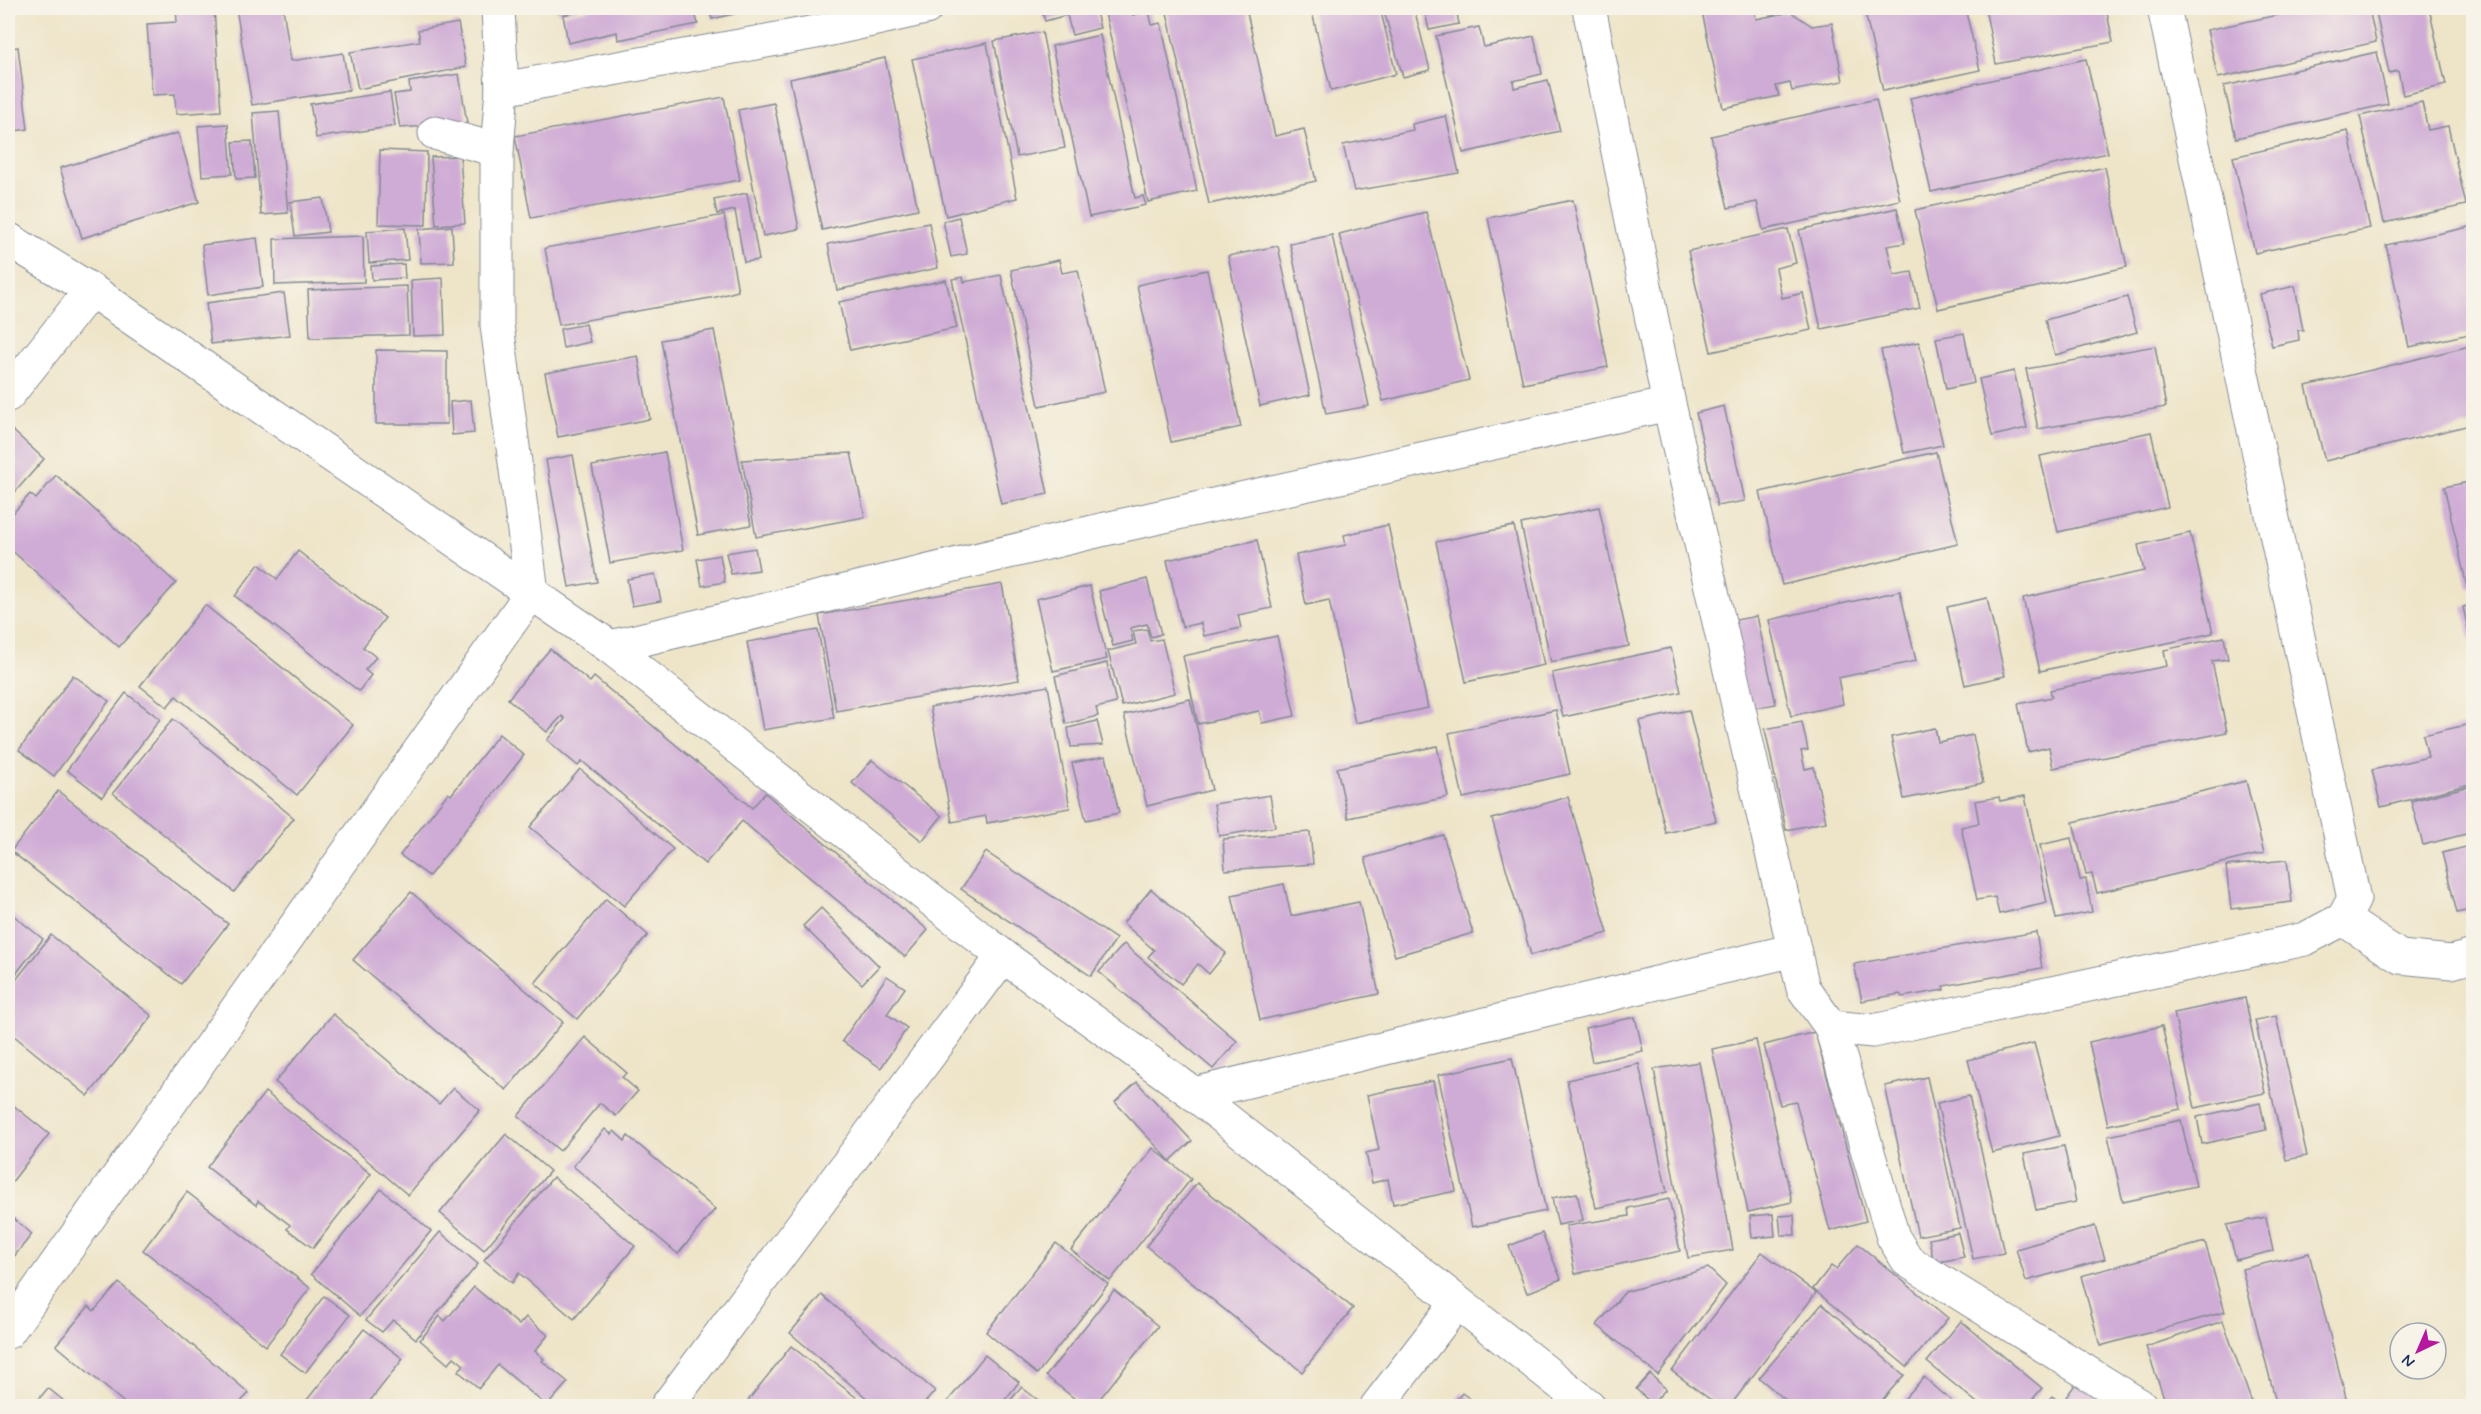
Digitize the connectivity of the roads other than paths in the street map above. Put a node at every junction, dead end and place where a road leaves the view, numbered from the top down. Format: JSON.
{"nodes":[{"id":1,"x":498,"y":8,"type":"edge"},
{"id":2,"x":927,"y":8,"type":"edge"},
{"id":3,"x":1589,"y":8,"type":"edge"},
{"id":4,"x":2164,"y":8,"type":"edge"},
{"id":5,"x":502,"y":89,"type":"junction"},
{"id":6,"x":435,"y":133,"type":"dead end"},
{"id":7,"x":497,"y":150,"type":"junction"},
{"id":8,"x":8,"y":239,"type":"edge"},
{"id":9,"x":91,"y":290,"type":"junction"},
{"id":10,"x":8,"y":395,"type":"edge"},
{"id":11,"x":1669,"y":404,"type":"junction"},
{"id":12,"x":532,"y":592,"type":"junction"},
{"id":13,"x":610,"y":647,"type":"junction"},
{"id":14,"x":2343,"y":919,"type":"junction"},
{"id":15,"x":1794,"y":950,"type":"junction"},
{"id":16,"x":1003,"y":956,"type":"junction"},
{"id":17,"x":2474,"y":956,"type":"edge"},
{"id":18,"x":1831,"y":1027,"type":"junction"},
{"id":19,"x":1194,"y":1094,"type":"junction"},
{"id":20,"x":1456,"y":1304,"type":"junction"},
{"id":21,"x":8,"y":1332,"type":"edge"},
{"id":22,"x":667,"y":1407,"type":"edge"},
{"id":23,"x":1377,"y":1407,"type":"edge"},
{"id":24,"x":1589,"y":1407,"type":"edge"},
{"id":25,"x":2141,"y":1407,"type":"edge"}],
"edges":[{"from":1,"to":5,"type":"street"},
{"from":2,"to":5,"type":"street"},
{"from":3,"to":11,"type":"street"},
{"from":4,"to":14,"type":"street"},
{"from":5,"to":7,"type":"street"},
{"from":6,"to":7,"type":"street"},
{"from":7,"to":12,"type":"street"},
{"from":8,"to":9,"type":"street"},
{"from":9,"to":10,"type":"street"},
{"from":9,"to":12,"type":"street"},
{"from":11,"to":13,"type":"street"},
{"from":11,"to":15,"type":"street"},
{"from":12,"to":13,"type":"street"},
{"from":12,"to":21,"type":"street"},
{"from":13,"to":16,"type":"street"},
{"from":14,"to":17,"type":"street"},
{"from":14,"to":18,"type":"street"},
{"from":15,"to":18,"type":"street"},
{"from":15,"to":19,"type":"street"},
{"from":16,"to":19,"type":"street"},
{"from":16,"to":22,"type":"street"},
{"from":18,"to":25,"type":"street"},
{"from":19,"to":20,"type":"street"},
{"from":20,"to":23,"type":"street"},
{"from":20,"to":24,"type":"street"}]}
